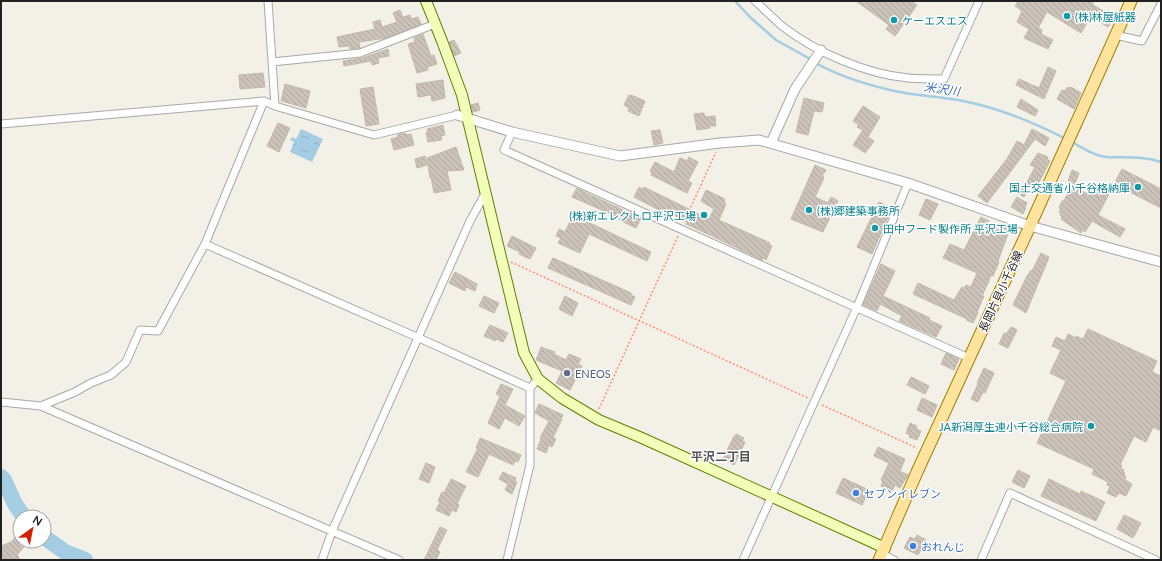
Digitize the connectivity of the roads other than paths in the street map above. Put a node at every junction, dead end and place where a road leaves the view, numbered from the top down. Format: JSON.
{"nodes":[{"id":1,"x":268,"y":1,"type":"edge"},
{"id":2,"x":426,"y":1,"type":"edge"},
{"id":3,"x":756,"y":1,"type":"edge"},
{"id":4,"x":979,"y":1,"type":"edge"},
{"id":5,"x":1130,"y":1,"type":"edge"},
{"id":6,"x":1161,"y":4,"type":"edge"},
{"id":7,"x":435,"y":24,"type":"junction"},
{"id":8,"x":1115,"y":35,"type":"junction"},
{"id":9,"x":821,"y":50,"type":"junction"},
{"id":10,"x":272,"y":62,"type":"junction"},
{"id":11,"x":264,"y":101,"type":"junction"},
{"id":12,"x":275,"y":106,"type":"junction"},
{"id":13,"x":462,"y":117,"type":"junction"},
{"id":14,"x":1,"y":124,"type":"edge"},
{"id":15,"x":512,"y":132,"type":"junction"},
{"id":16,"x":771,"y":144,"type":"junction"},
{"id":17,"x":908,"y":183,"type":"junction"},
{"id":18,"x":486,"y":191,"type":"junction"},
{"id":19,"x":1030,"y":226,"type":"junction"},
{"id":20,"x":205,"y":244,"type":"junction"},
{"id":21,"x":1161,"y":262,"type":"edge"},
{"id":22,"x":857,"y":307,"type":"junction"},
{"id":23,"x":419,"y":338,"type":"junction"},
{"id":24,"x":969,"y":358,"type":"junction"},
{"id":25,"x":538,"y":379,"type":"junction"},
{"id":26,"x":530,"y":388,"type":"junction"},
{"id":27,"x":1,"y":402,"type":"edge"},
{"id":28,"x":41,"y":406,"type":"junction"},
{"id":29,"x":770,"y":497,"type":"junction"},
{"id":30,"x":332,"y":531,"type":"junction"},
{"id":31,"x":882,"y":554,"type":"edge"},
{"id":32,"x":322,"y":560,"type":"edge"},
{"id":33,"x":399,"y":560,"type":"edge"},
{"id":34,"x":507,"y":560,"type":"edge"},
{"id":35,"x":743,"y":560,"type":"edge"},
{"id":36,"x":894,"y":560,"type":"edge"},
{"id":37,"x":981,"y":560,"type":"edge"},
{"id":38,"x":1156,"y":560,"type":"edge"}],
"edges":[{"from":1,"to":10,"type":"street"},
{"from":2,"to":7,"type":"main road"},
{"from":3,"to":9,"type":"street"},
{"from":4,"to":9,"type":"street"},
{"from":5,"to":8,"type":"main road","name":"長岡片貝小千谷線"},
{"from":6,"to":8,"type":"street"},
{"from":7,"to":10,"type":"street"},
{"from":7,"to":13,"type":"main road"},
{"from":8,"to":19,"type":"main road","name":"長岡片貝小千谷線"},
{"from":9,"to":16,"type":"street"},
{"from":10,"to":12,"type":"street"},
{"from":11,"to":12,"type":"street"},
{"from":11,"to":14,"type":"street"},
{"from":11,"to":20,"type":"street"},
{"from":12,"to":13,"type":"street"},
{"from":13,"to":15,"type":"street"},
{"from":13,"to":18,"type":"main road"},
{"from":15,"to":16,"type":"street"},
{"from":15,"to":22,"type":"street"},
{"from":16,"to":17,"type":"street"},
{"from":17,"to":19,"type":"street"},
{"from":17,"to":22,"type":"street"},
{"from":18,"to":23,"type":"street"},
{"from":18,"to":25,"type":"main road"},
{"from":19,"to":21,"type":"street"},
{"from":19,"to":24,"type":"main road","name":"長岡片貝小千谷線"},
{"from":20,"to":23,"type":"street"},
{"from":20,"to":28,"type":"street"},
{"from":22,"to":24,"type":"street"},
{"from":22,"to":29,"type":"street"},
{"from":23,"to":26,"type":"street"},
{"from":23,"to":30,"type":"street"},
{"from":24,"to":31,"type":"main road","name":"長岡片貝小千谷線"},
{"from":25,"to":26,"type":"street"},
{"from":25,"to":29,"type":"main road"},
{"from":26,"to":34,"type":"street"},
{"from":27,"to":28,"type":"street"},
{"from":28,"to":30,"type":"street"},
{"from":29,"to":31,"type":"main road"},
{"from":29,"to":35,"type":"street"},
{"from":30,"to":32,"type":"street"},
{"from":30,"to":33,"type":"street"},
{"from":31,"to":36,"type":"street"},
{"from":37,"to":38,"type":"street"}]}
